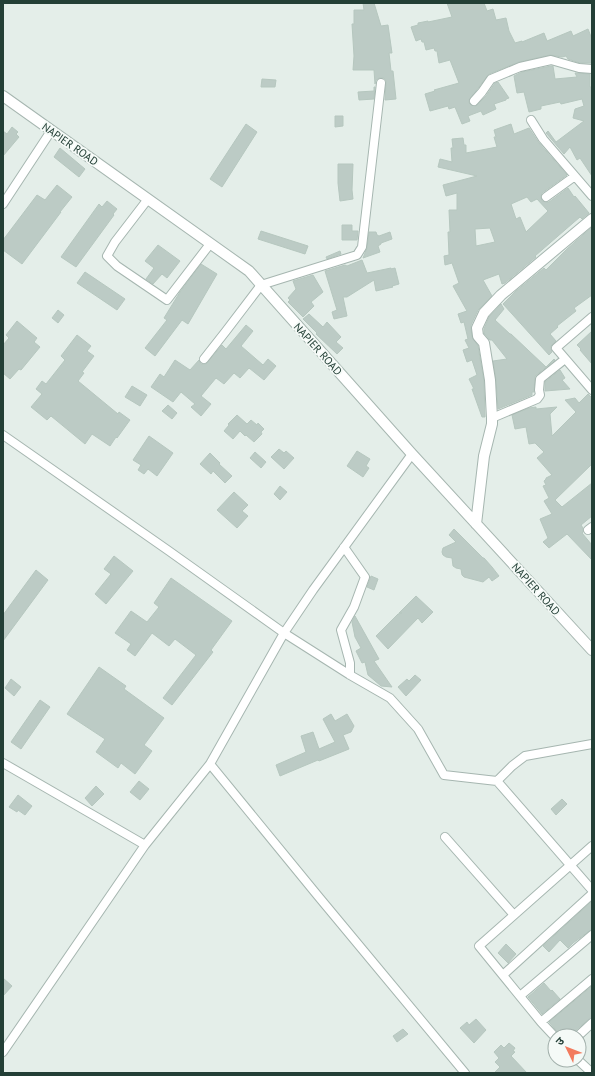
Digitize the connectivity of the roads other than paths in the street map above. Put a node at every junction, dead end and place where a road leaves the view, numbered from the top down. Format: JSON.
{"nodes":[{"id":1,"x":592,"y":69,"type":"edge"},
{"id":2,"x":381,"y":83,"type":"dead end"},
{"id":3,"x":3,"y":96,"type":"edge"},
{"id":4,"x":474,"y":101,"type":"dead end"},
{"id":5,"x":531,"y":120,"type":"dead end"},
{"id":6,"x":52,"y":131,"type":"junction"},
{"id":7,"x":575,"y":176,"type":"junction"},
{"id":8,"x":592,"y":196,"type":"edge"},
{"id":9,"x":546,"y":198,"type":"dead end"},
{"id":10,"x":148,"y":199,"type":"junction"},
{"id":11,"x":3,"y":204,"type":"edge"},
{"id":12,"x":592,"y":219,"type":"edge"},
{"id":13,"x":210,"y":244,"type":"junction"},
{"id":14,"x":261,"y":285,"type":"junction"},
{"id":15,"x":592,"y":317,"type":"edge"},
{"id":16,"x":204,"y":359,"type":"dead end"},
{"id":17,"x":565,"y":359,"type":"junction"},
{"id":18,"x":592,"y":390,"type":"edge"},
{"id":19,"x":492,"y":418,"type":"junction"},
{"id":20,"x":3,"y":436,"type":"edge"},
{"id":21,"x":412,"y":454,"type":"junction"},
{"id":22,"x":476,"y":524,"type":"junction"},
{"id":23,"x":344,"y":547,"type":"junction"},
{"id":24,"x":284,"y":633,"type":"junction"},
{"id":25,"x":592,"y":650,"type":"edge"},
{"id":26,"x":350,"y":675,"type":"junction"},
{"id":27,"x":592,"y":744,"type":"edge"},
{"id":28,"x":3,"y":763,"type":"edge"},
{"id":29,"x":210,"y":764,"type":"junction"},
{"id":30,"x":496,"y":781,"type":"junction"},
{"id":31,"x":445,"y":837,"type":"dead end"},
{"id":32,"x":145,"y":845,"type":"junction"},
{"id":33,"x":592,"y":846,"type":"edge"},
{"id":34,"x":570,"y":865,"type":"junction"},
{"id":35,"x":592,"y":890,"type":"edge"},
{"id":36,"x":592,"y":894,"type":"edge"},
{"id":37,"x":514,"y":915,"type":"junction"},
{"id":38,"x":592,"y":935,"type":"edge"},
{"id":39,"x":503,"y":975,"type":"junction"},
{"id":40,"x":592,"y":979,"type":"edge"},
{"id":41,"x":520,"y":996,"type":"junction"},
{"id":42,"x":541,"y":1022,"type":"junction"},
{"id":43,"x":547,"y":1028,"type":"edge"},
{"id":44,"x":3,"y":1052,"type":"edge"},
{"id":45,"x":465,"y":1073,"type":"edge"}],
"edges":[{"from":1,"to":4,"type":"street"},
{"from":2,"to":14,"type":"street"},
{"from":3,"to":6,"type":"street","name":"NAPIER ROAD"},
{"from":5,"to":7,"type":"street"},
{"from":6,"to":10,"type":"street","name":"NAPIER ROAD"},
{"from":6,"to":11,"type":"street"},
{"from":7,"to":8,"type":"street"},
{"from":7,"to":9,"type":"street"},
{"from":10,"to":13,"type":"street","name":"NAPIER ROAD"},
{"from":10,"to":13,"type":"street"},
{"from":12,"to":19,"type":"street"},
{"from":13,"to":14,"type":"street","name":"NAPIER ROAD"},
{"from":14,"to":16,"type":"street"},
{"from":14,"to":21,"type":"street","name":"NAPIER ROAD"},
{"from":15,"to":17,"type":"street"},
{"from":17,"to":18,"type":"street"},
{"from":17,"to":19,"type":"street"},
{"from":19,"to":22,"type":"street"},
{"from":20,"to":24,"type":"street"},
{"from":21,"to":22,"type":"street","name":"NAPIER ROAD"},
{"from":21,"to":23,"type":"street"},
{"from":22,"to":25,"type":"street","name":"NAPIER ROAD"},
{"from":23,"to":24,"type":"street"},
{"from":23,"to":26,"type":"street"},
{"from":24,"to":26,"type":"street"},
{"from":24,"to":29,"type":"street"},
{"from":26,"to":30,"type":"street"},
{"from":27,"to":30,"type":"street"},
{"from":28,"to":32,"type":"street"},
{"from":29,"to":32,"type":"street"},
{"from":29,"to":45,"type":"street"},
{"from":30,"to":34,"type":"street"},
{"from":31,"to":37,"type":"street"},
{"from":32,"to":44,"type":"street"},
{"from":33,"to":34,"type":"street"},
{"from":34,"to":35,"type":"street"},
{"from":34,"to":37,"type":"street"},
{"from":36,"to":39,"type":"street"},
{"from":37,"to":39,"type":"street"},
{"from":38,"to":41,"type":"street"},
{"from":39,"to":41,"type":"street"},
{"from":40,"to":42,"type":"street"},
{"from":41,"to":42,"type":"street"},
{"from":42,"to":43,"type":"street"}]}
